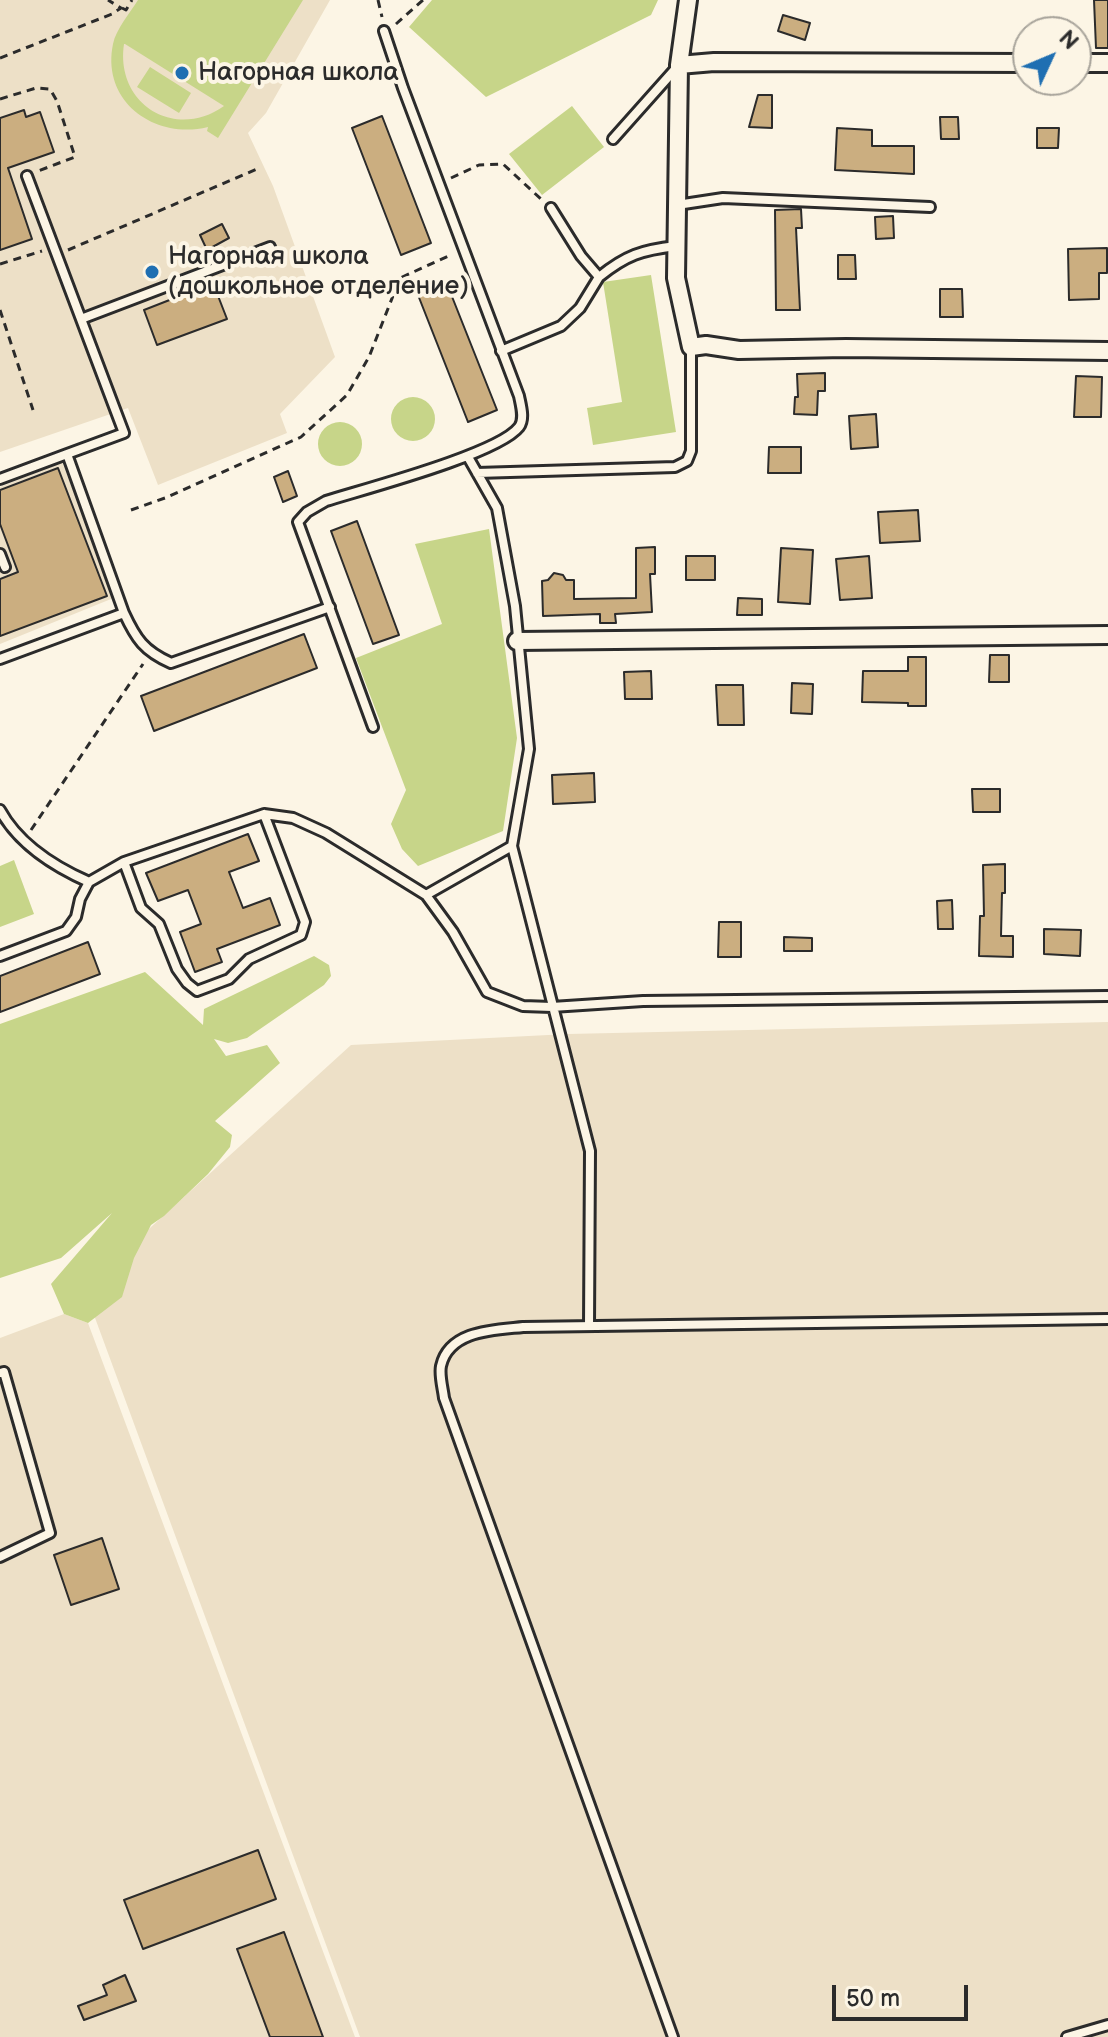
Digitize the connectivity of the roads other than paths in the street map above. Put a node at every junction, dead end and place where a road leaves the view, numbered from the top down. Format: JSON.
{"nodes":[{"id":1,"x":688,"y":0,"type":"edge"},
{"id":2,"x":384,"y":31,"type":"road end"},
{"id":3,"x":1012,"y":63,"type":"edge"},
{"id":4,"x":679,"y":65,"type":"junction"},
{"id":5,"x":613,"y":139,"type":"dead end"},
{"id":6,"x":27,"y":176,"type":"road end"},
{"id":7,"x":677,"y":205,"type":"junction"},
{"id":8,"x":930,"y":207,"type":"dead end"},
{"id":9,"x":551,"y":208,"type":"road end"},
{"id":10,"x":676,"y":246,"type":"junction"},
{"id":11,"x":270,"y":247,"type":"dead end"},
{"id":12,"x":599,"y":277,"type":"junction"},
{"id":13,"x":81,"y":319,"type":"junction"},
{"id":14,"x":691,"y":347,"type":"junction"},
{"id":15,"x":501,"y":351,"type":"junction"},
{"id":16,"x":1108,"y":351,"type":"edge"},
{"id":17,"x":67,"y":454,"type":"junction"},
{"id":18,"x":468,"y":457,"type":"junction"},
{"id":19,"x":477,"y":473,"type":"junction"},
{"id":20,"x":0,"y":479,"type":"edge"},
{"id":21,"x":0,"y":554,"type":"edge"},
{"id":22,"x":5,"y":567,"type":"dead end"},
{"id":23,"x":330,"y":607,"type":"junction"},
{"id":24,"x":124,"y":613,"type":"junction"},
{"id":25,"x":1108,"y":635,"type":"edge"},
{"id":26,"x":517,"y":641,"type":"junction"},
{"id":27,"x":0,"y":659,"type":"edge"},
{"id":28,"x":373,"y":727,"type":"dead end"},
{"id":29,"x":0,"y":810,"type":"edge"},
{"id":30,"x":264,"y":814,"type":"junction"},
{"id":31,"x":512,"y":846,"type":"junction"},
{"id":32,"x":124,"y":862,"type":"junction"},
{"id":33,"x":89,"y":882,"type":"junction"},
{"id":34,"x":426,"y":895,"type":"junction"},
{"id":35,"x":0,"y":956,"type":"edge"},
{"id":36,"x":1108,"y":996,"type":"edge"},
{"id":37,"x":552,"y":1007,"type":"junction"},
{"id":38,"x":1108,"y":1319,"type":"edge"},
{"id":39,"x":589,"y":1326,"type":"junction"},
{"id":40,"x":0,"y":1373,"type":"edge"},
{"id":41,"x":0,"y":1557,"type":"edge"},
{"id":42,"x":1108,"y":2025,"type":"edge"},
{"id":43,"x":673,"y":2037,"type":"edge"},
{"id":44,"x":1067,"y":2037,"type":"edge"}],
"edges":[{"from":1,"to":4,"type":"street"},
{"from":2,"to":15,"type":"lane"},
{"from":3,"to":4,"type":"street"},
{"from":4,"to":5,"type":"lane"},
{"from":4,"to":7,"type":"street"},
{"from":6,"to":13,"type":"lane"},
{"from":7,"to":8,"type":"lane"},
{"from":7,"to":10,"type":"street"},
{"from":9,"to":12,"type":"lane"},
{"from":10,"to":12,"type":"lane"},
{"from":10,"to":14,"type":"street"},
{"from":11,"to":13,"type":"lane"},
{"from":12,"to":15,"type":"lane"},
{"from":13,"to":17,"type":"lane"},
{"from":14,"to":16,"type":"street"},
{"from":14,"to":19,"type":"lane"},
{"from":15,"to":18,"type":"lane"},
{"from":17,"to":20,"type":"lane"},
{"from":17,"to":24,"type":"lane"},
{"from":18,"to":19,"type":"lane"},
{"from":18,"to":23,"type":"lane"},
{"from":19,"to":26,"type":"lane"},
{"from":21,"to":22,"type":"lane"},
{"from":23,"to":24,"type":"lane"},
{"from":23,"to":28,"type":"lane"},
{"from":24,"to":27,"type":"lane"},
{"from":25,"to":26,"type":"street"},
{"from":26,"to":31,"type":"lane"},
{"from":29,"to":33,"type":"lane"},
{"from":30,"to":32,"type":"lane"},
{"from":30,"to":32,"type":"lane"},
{"from":30,"to":34,"type":"lane"},
{"from":31,"to":34,"type":"lane"},
{"from":31,"to":37,"type":"lane"},
{"from":32,"to":33,"type":"lane"},
{"from":33,"to":35,"type":"lane"},
{"from":34,"to":37,"type":"lane"},
{"from":36,"to":37,"type":"lane"},
{"from":37,"to":39,"type":"lane"},
{"from":38,"to":39,"type":"lane"},
{"from":39,"to":43,"type":"lane"},
{"from":40,"to":41,"type":"lane"},
{"from":42,"to":44,"type":"lane"}]}
